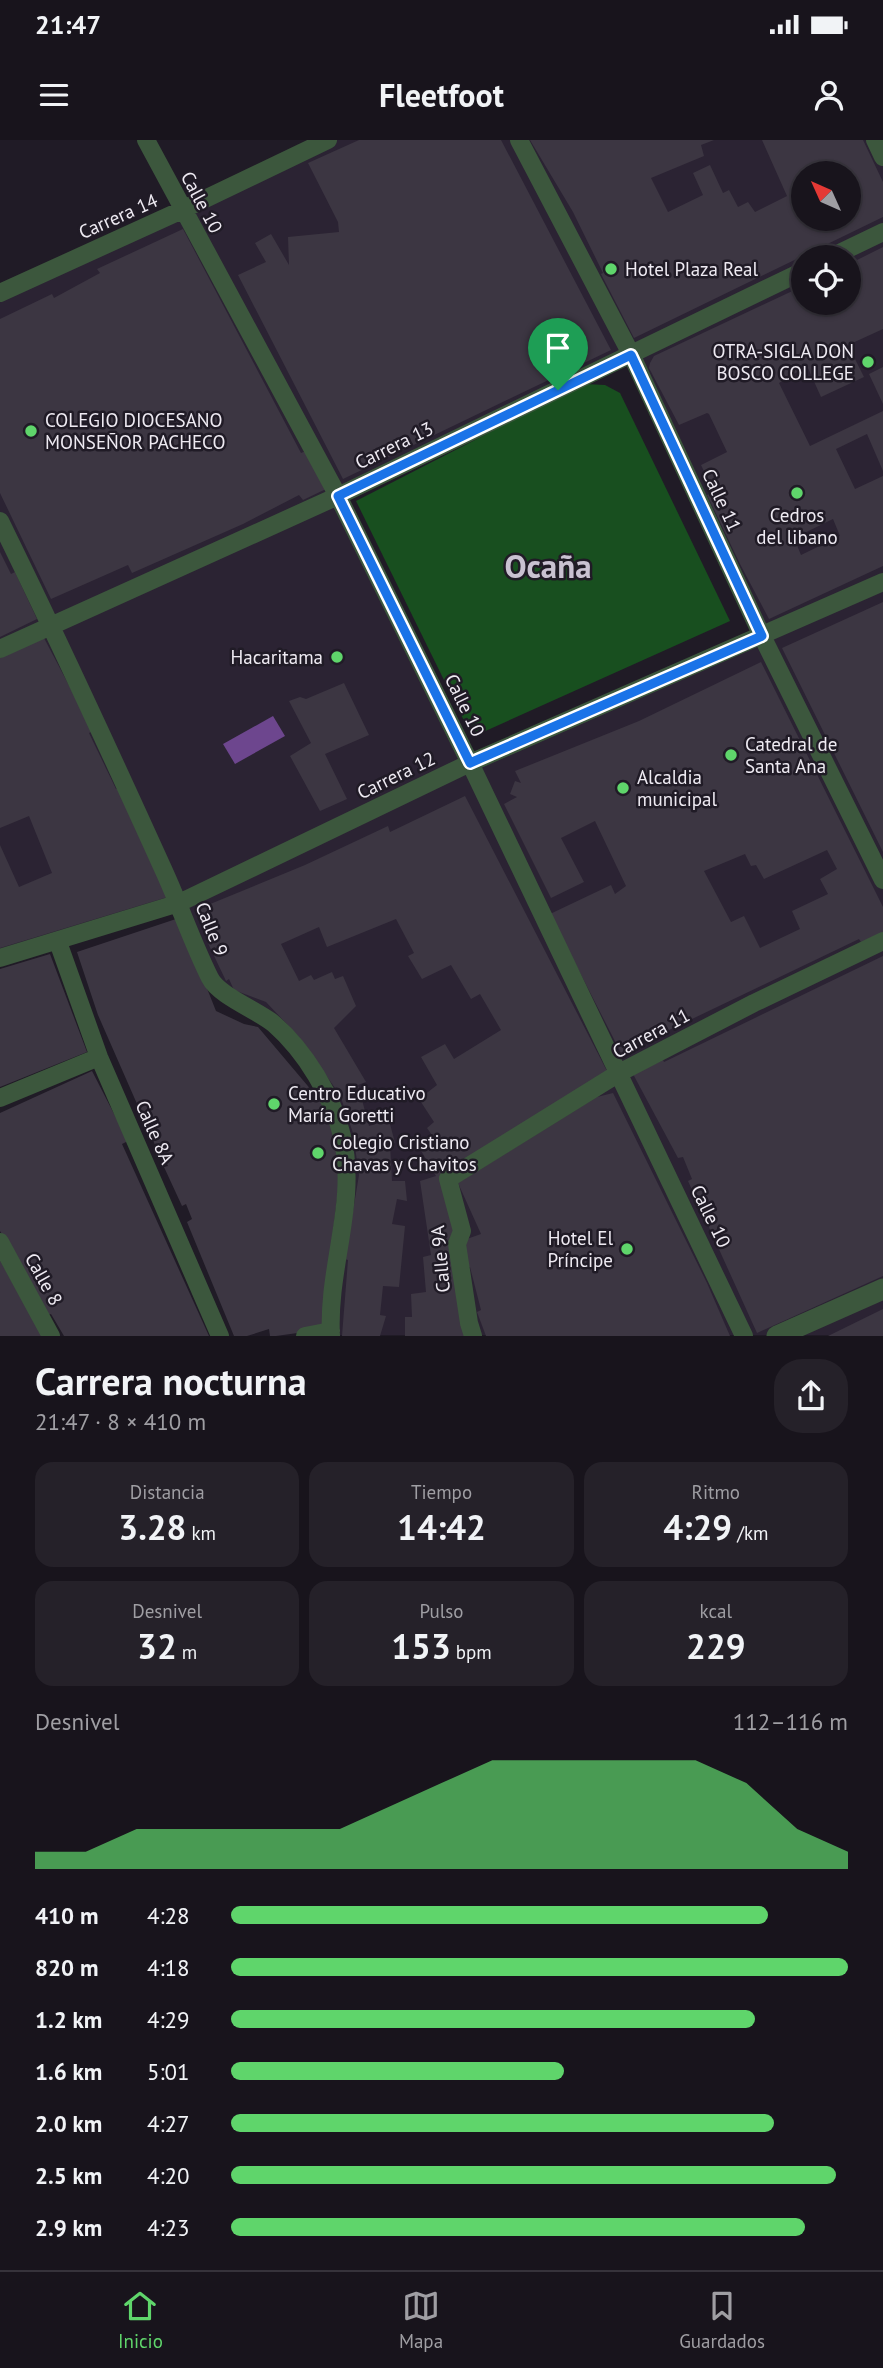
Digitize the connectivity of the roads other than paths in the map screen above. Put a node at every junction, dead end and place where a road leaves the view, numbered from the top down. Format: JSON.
{"nodes":[{"id":1,"x":146,"y":140,"type":"edge"},
{"id":2,"x":328,"y":140,"type":"edge"},
{"id":3,"x":519,"y":140,"type":"edge"},
{"id":4,"x":875,"y":140,"type":"edge"},
{"id":5,"x":883,"y":158,"type":"edge"},
{"id":6,"x":182,"y":210,"type":"junction"},
{"id":7,"x":883,"y":232,"type":"edge"},
{"id":8,"x":856,"y":245,"type":"edge"},
{"id":9,"x":791,"y":277,"type":"edge"},
{"id":10,"x":0,"y":293,"type":"edge"},
{"id":11,"x":631,"y":355,"type":"junction"},
{"id":12,"x":338,"y":496,"type":"junction"},
{"id":13,"x":0,"y":521,"type":"edge"},
{"id":14,"x":883,"y":582,"type":"edge"},
{"id":15,"x":51,"y":624,"type":"junction"},
{"id":16,"x":762,"y":636,"type":"junction"},
{"id":17,"x":0,"y":649,"type":"edge"},
{"id":18,"x":470,"y":763,"type":"junction"},
{"id":19,"x":883,"y":880,"type":"edge"},
{"id":20,"x":179,"y":903,"type":"junction"},
{"id":21,"x":883,"y":941,"type":"edge"},
{"id":22,"x":58,"y":942,"type":"junction"},
{"id":23,"x":0,"y":958,"type":"edge"},
{"id":24,"x":99,"y":1057,"type":"junction"},
{"id":25,"x":619,"y":1073,"type":"junction"},
{"id":26,"x":0,"y":1098,"type":"edge"},
{"id":27,"x":448,"y":1179,"type":"joint"},
{"id":28,"x":0,"y":1242,"type":"edge"},
{"id":29,"x":883,"y":1289,"type":"edge"},
{"id":30,"x":331,"y":1333,"type":"edge"},
{"id":31,"x":51,"y":1335,"type":"edge"},
{"id":32,"x":220,"y":1335,"type":"edge"},
{"id":33,"x":304,"y":1335,"type":"edge"},
{"id":34,"x":473,"y":1335,"type":"edge"},
{"id":35,"x":744,"y":1335,"type":"edge"},
{"id":36,"x":777,"y":1335,"type":"edge"}],
"edges":[{"from":1,"to":6,"type":"street","name":"Calle 10"},
{"from":2,"to":6,"type":"street","name":"Carrera 14"},
{"from":3,"to":11,"type":"street","name":"Calle 11"},
{"from":4,"to":5,"type":"street"},
{"from":6,"to":10,"type":"street","name":"Carrera 14"},
{"from":6,"to":12,"type":"street","name":"Calle 10"},
{"from":7,"to":8,"type":"street"},
{"from":9,"to":11,"type":"street","name":"Carrera 13"},
{"from":11,"to":12,"type":"street","name":"Carrera 13"},
{"from":11,"to":16,"type":"street","name":"Calle 11"},
{"from":12,"to":15,"type":"street","name":"Carrera 13"},
{"from":12,"to":18,"type":"street","name":"Calle 10"},
{"from":13,"to":15,"type":"street","name":"Calle 9"},
{"from":14,"to":16,"type":"street","name":"Carrera 12"},
{"from":15,"to":17,"type":"street","name":"Carrera 13"},
{"from":15,"to":20,"type":"street","name":"Calle 9"},
{"from":16,"to":18,"type":"street","name":"Carrera 12"},
{"from":16,"to":19,"type":"street","name":"Calle 11"},
{"from":18,"to":20,"type":"street","name":"Carrera 12"},
{"from":18,"to":25,"type":"street","name":"Calle 10"},
{"from":20,"to":22,"type":"street","name":"Carrera 12"},
{"from":20,"to":30,"type":"street","name":"Calle 9"},
{"from":21,"to":25,"type":"street","name":"Carrera 11"},
{"from":22,"to":23,"type":"street","name":"Carrera 12"},
{"from":22,"to":24,"type":"street","name":"Calle 8A"},
{"from":24,"to":26,"type":"street"},
{"from":24,"to":32,"type":"street","name":"Calle 8A"},
{"from":25,"to":27,"type":"street","name":"Carrera 11"},
{"from":25,"to":35,"type":"street","name":"Calle 10"},
{"from":27,"to":34,"type":"street","name":"Calle 9A"},
{"from":28,"to":31,"type":"street","name":"Calle 8"},
{"from":29,"to":36,"type":"street"},
{"from":30,"to":33,"type":"street"}]}
